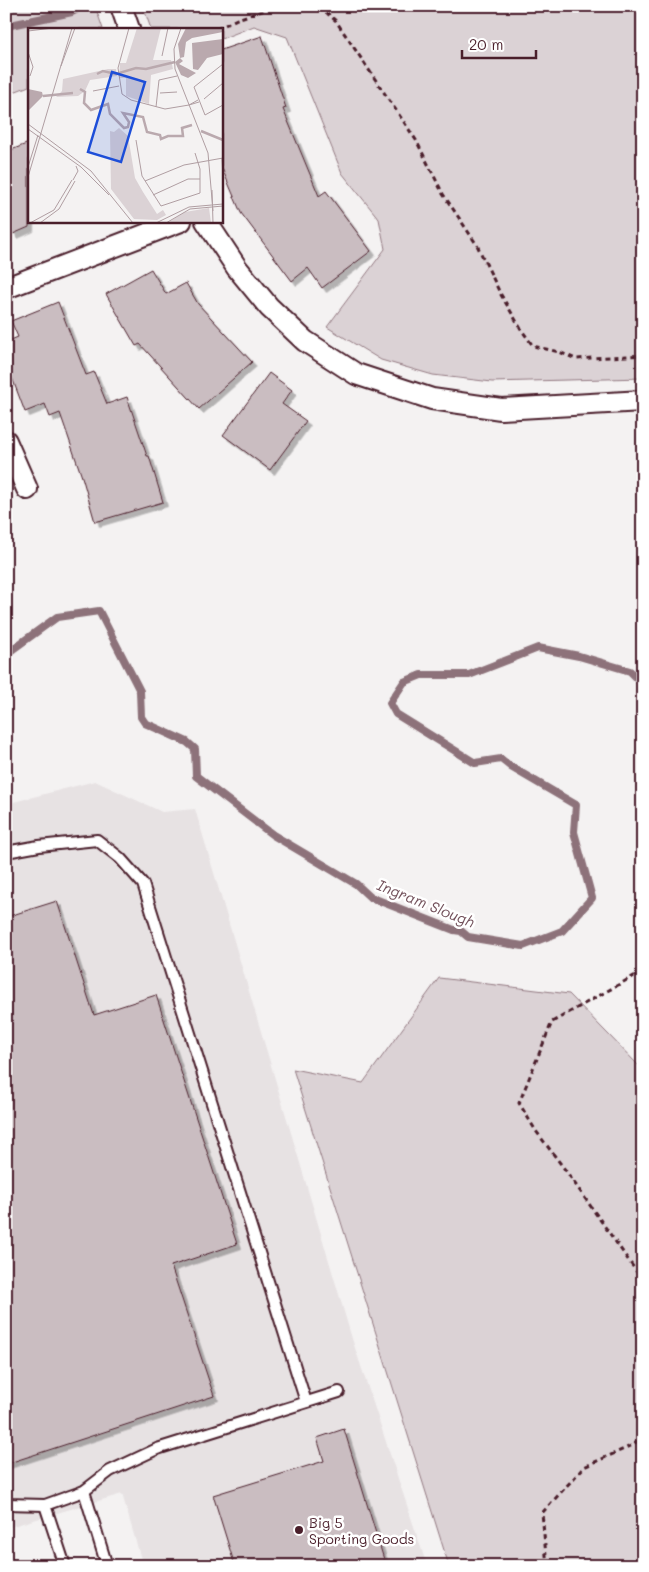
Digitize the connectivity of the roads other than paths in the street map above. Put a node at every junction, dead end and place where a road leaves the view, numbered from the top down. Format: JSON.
{"nodes":[{"id":1,"x":121,"y":6,"type":"edge"},
{"id":2,"x":129,"y":28,"type":"edge"},
{"id":3,"x":178,"y":222,"type":"edge"},
{"id":4,"x":207,"y":222,"type":"edge"},
{"id":5,"x":6,"y":288,"type":"edge"},
{"id":6,"x":643,"y":401,"type":"edge"},
{"id":7,"x":6,"y":441,"type":"edge"},
{"id":8,"x":27,"y":489,"type":"dead end"},
{"id":9,"x":6,"y":852,"type":"edge"},
{"id":10,"x":339,"y":1392,"type":"dead end"},
{"id":11,"x":306,"y":1402,"type":"junction"},
{"id":12,"x":84,"y":1492,"type":"junction"},
{"id":13,"x":6,"y":1504,"type":"edge"},
{"id":14,"x":45,"y":1505,"type":"junction"},
{"id":15,"x":65,"y":1566,"type":"edge"},
{"id":16,"x":106,"y":1566,"type":"edge"}],
"edges":[{"from":1,"to":2,"type":"street"},
{"from":3,"to":5,"type":"street"},
{"from":4,"to":6,"type":"street"},
{"from":7,"to":8,"type":"street"},
{"from":9,"to":11,"type":"lane"},
{"from":10,"to":11,"type":"lane"},
{"from":11,"to":12,"type":"lane"},
{"from":12,"to":14,"type":"lane"},
{"from":12,"to":16,"type":"lane"},
{"from":13,"to":14,"type":"lane"},
{"from":14,"to":15,"type":"lane"}]}
